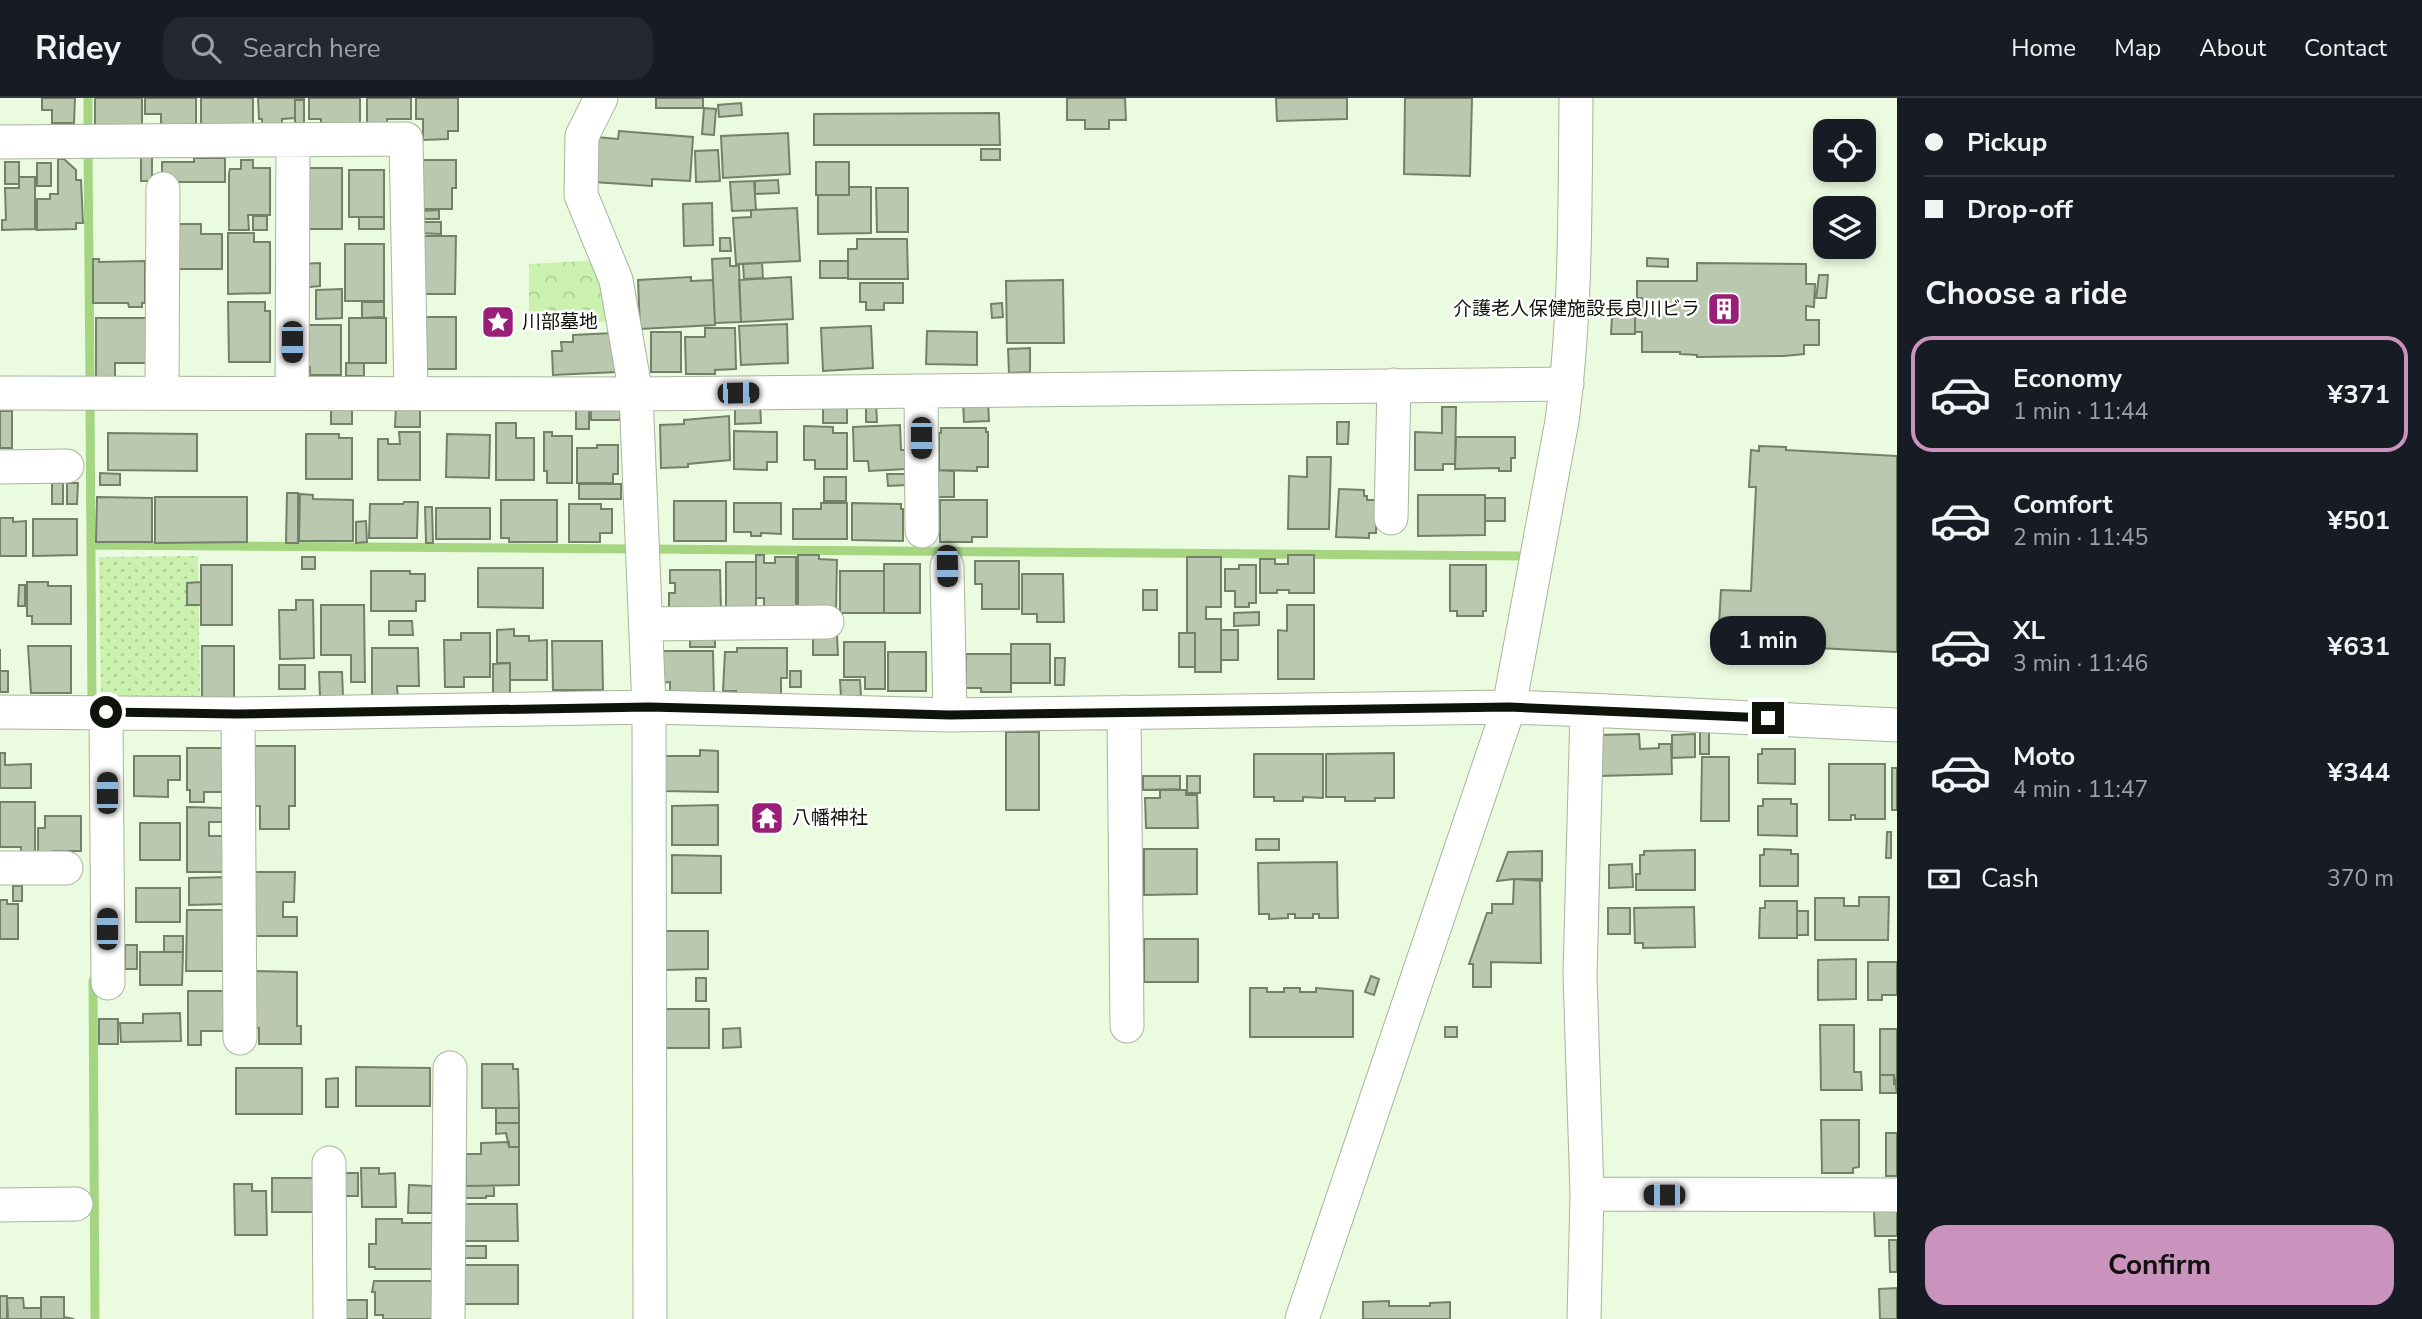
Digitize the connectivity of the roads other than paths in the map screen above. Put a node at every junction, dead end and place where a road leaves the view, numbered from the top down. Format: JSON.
{"nodes":[{"id":1,"x":601,"y":98,"type":"edge"},
{"id":2,"x":1576,"y":98,"type":"edge"},
{"id":3,"x":293,"y":140,"type":"junction"},
{"id":4,"x":0,"y":142,"type":"edge"},
{"id":5,"x":163,"y":189,"type":"dead end"},
{"id":6,"x":1567,"y":384,"type":"junction"},
{"id":7,"x":1394,"y":385,"type":"junction"},
{"id":8,"x":921,"y":391,"type":"junction"},
{"id":9,"x":162,"y":392,"type":"junction"},
{"id":10,"x":292,"y":392,"type":"junction"},
{"id":11,"x":0,"y":393,"type":"edge"},
{"id":12,"x":411,"y":393,"type":"junction"},
{"id":13,"x":636,"y":394,"type":"junction"},
{"id":14,"x":67,"y":466,"type":"dead end"},
{"id":15,"x":0,"y":467,"type":"edge"},
{"id":16,"x":1391,"y":518,"type":"dead end"},
{"id":17,"x":922,"y":531,"type":"dead end"},
{"id":18,"x":947,"y":566,"type":"dead end"},
{"id":19,"x":827,"y":622,"type":"dead end"},
{"id":20,"x":646,"y":624,"type":"junction"},
{"id":21,"x":649,"y":707,"type":"junction"},
{"id":22,"x":1509,"y":707,"type":"junction"},
{"id":23,"x":1587,"y":710,"type":"junction"},
{"id":24,"x":0,"y":712,"type":"edge"},
{"id":25,"x":106,"y":712,"type":"junction"},
{"id":26,"x":1124,"y":712,"type":"junction"},
{"id":27,"x":237,"y":714,"type":"junction"},
{"id":28,"x":950,"y":715,"type":"junction"},
{"id":29,"x":1897,"y":724,"type":"edge"},
{"id":30,"x":0,"y":868,"type":"edge"},
{"id":31,"x":66,"y":868,"type":"dead end"},
{"id":32,"x":108,"y":983,"type":"dead end"},
{"id":33,"x":1127,"y":1026,"type":"dead end"},
{"id":34,"x":240,"y":1038,"type":"dead end"},
{"id":35,"x":450,"y":1068,"type":"dead end"},
{"id":36,"x":329,"y":1163,"type":"dead end"},
{"id":37,"x":1587,"y":1194,"type":"junction"},
{"id":38,"x":1897,"y":1195,"type":"edge"},
{"id":39,"x":76,"y":1204,"type":"dead end"},
{"id":40,"x":0,"y":1205,"type":"edge"},
{"id":41,"x":330,"y":1319,"type":"edge"},
{"id":42,"x":448,"y":1319,"type":"edge"},
{"id":43,"x":650,"y":1319,"type":"edge"},
{"id":44,"x":1301,"y":1319,"type":"edge"},
{"id":45,"x":1584,"y":1319,"type":"edge"}],
"edges":[{"from":1,"to":13,"type":"street"},
{"from":2,"to":6,"type":"street"},
{"from":3,"to":4,"type":"street"},
{"from":3,"to":10,"type":"street"},
{"from":3,"to":12,"type":"street"},
{"from":5,"to":9,"type":"street"},
{"from":6,"to":7,"type":"street"},
{"from":6,"to":22,"type":"street"},
{"from":7,"to":8,"type":"street"},
{"from":7,"to":16,"type":"street"},
{"from":8,"to":13,"type":"street"},
{"from":8,"to":17,"type":"street"},
{"from":9,"to":10,"type":"street"},
{"from":9,"to":11,"type":"street"},
{"from":10,"to":12,"type":"street"},
{"from":12,"to":13,"type":"street"},
{"from":13,"to":20,"type":"street"},
{"from":14,"to":15,"type":"street"},
{"from":18,"to":28,"type":"street"},
{"from":19,"to":20,"type":"street"},
{"from":20,"to":21,"type":"street"},
{"from":21,"to":27,"type":"street"},
{"from":21,"to":28,"type":"street"},
{"from":21,"to":43,"type":"street"},
{"from":22,"to":23,"type":"street"},
{"from":22,"to":26,"type":"street"},
{"from":22,"to":44,"type":"street"},
{"from":23,"to":29,"type":"street"},
{"from":23,"to":37,"type":"street"},
{"from":24,"to":25,"type":"street"},
{"from":25,"to":27,"type":"street"},
{"from":25,"to":32,"type":"street"},
{"from":26,"to":28,"type":"street"},
{"from":26,"to":33,"type":"street"},
{"from":27,"to":34,"type":"street"},
{"from":30,"to":31,"type":"street"},
{"from":35,"to":42,"type":"street"},
{"from":36,"to":41,"type":"street"},
{"from":37,"to":38,"type":"street"},
{"from":37,"to":45,"type":"street"},
{"from":39,"to":40,"type":"street"}]}
